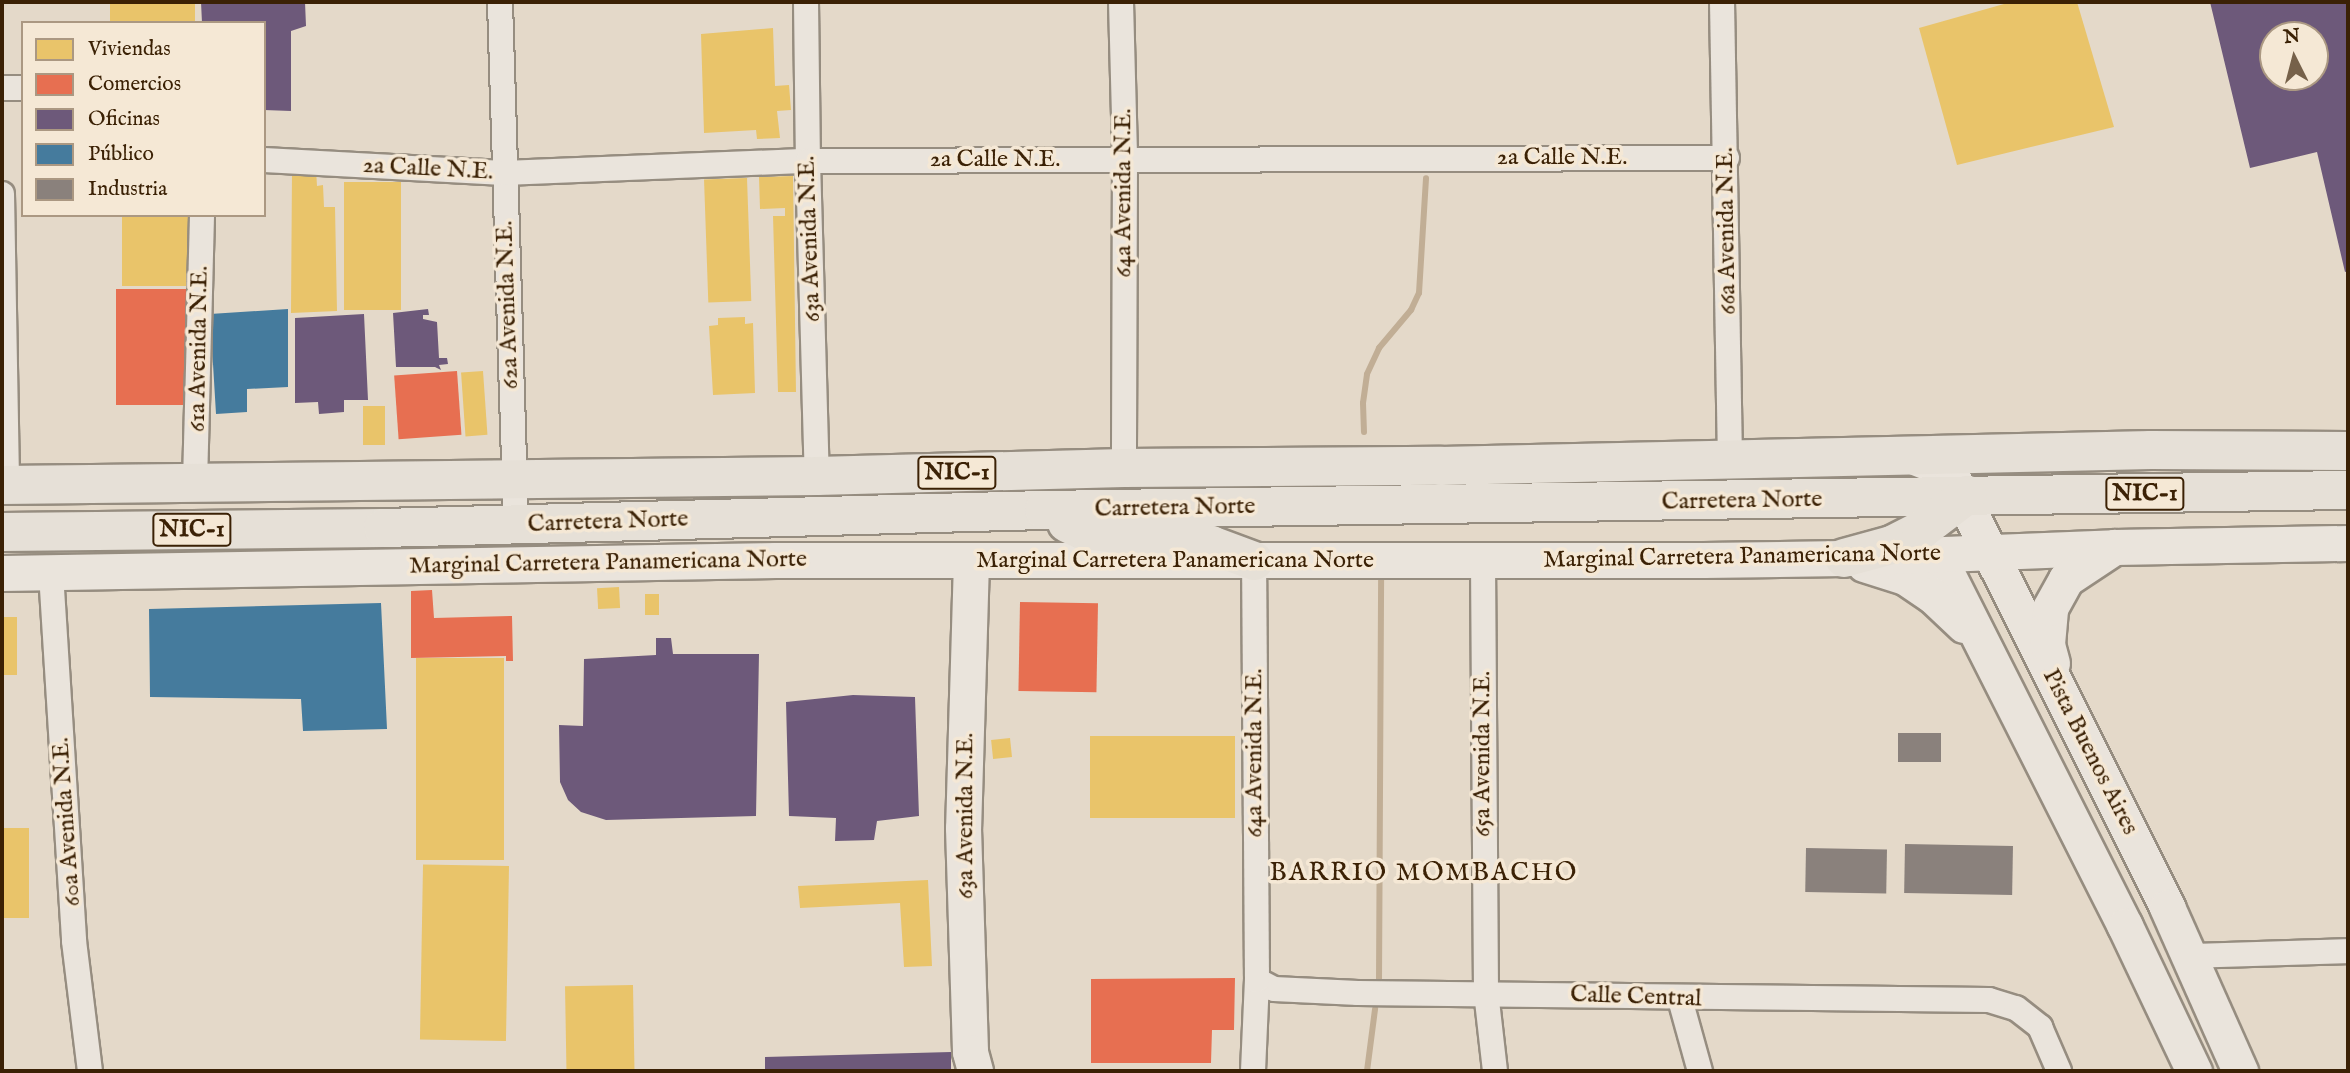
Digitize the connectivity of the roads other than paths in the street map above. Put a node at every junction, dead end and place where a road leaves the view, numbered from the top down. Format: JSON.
{"nodes":[{"id":1,"x":500,"y":2,"type":"edge"},
{"id":2,"x":806,"y":2,"type":"edge"},
{"id":3,"x":1121,"y":2,"type":"edge"},
{"id":4,"x":1722,"y":2,"type":"edge"},
{"id":5,"x":2,"y":88,"type":"edge"},
{"id":6,"x":21,"y":88,"type":"edge"},
{"id":7,"x":1727,"y":158,"type":"junction"},
{"id":8,"x":266,"y":160,"type":"edge"},
{"id":9,"x":1125,"y":160,"type":"junction"},
{"id":10,"x":808,"y":161,"type":"junction"},
{"id":11,"x":504,"y":173,"type":"junction"},
{"id":12,"x":2,"y":194,"type":"edge"},
{"id":13,"x":202,"y":217,"type":"edge"},
{"id":14,"x":2347,"y":451,"type":"edge"},
{"id":15,"x":1912,"y":456,"type":"junction"},
{"id":16,"x":1730,"y":460,"type":"junction"},
{"id":17,"x":1124,"y":468,"type":"junction"},
{"id":18,"x":817,"y":476,"type":"junction"},
{"id":19,"x":514,"y":481,"type":"junction"},
{"id":20,"x":195,"y":483,"type":"junction"},
{"id":21,"x":5,"y":485,"type":"edge"},
{"id":22,"x":2348,"y":490,"type":"edge"},
{"id":23,"x":1962,"y":497,"type":"junction"},
{"id":24,"x":1044,"y":510,"type":"junction"},
{"id":25,"x":516,"y":525,"type":"junction"},
{"id":26,"x":2,"y":532,"type":"edge"},
{"id":27,"x":2348,"y":543,"type":"edge"},
{"id":28,"x":2114,"y":547,"type":"junction"},
{"id":29,"x":1989,"y":551,"type":"junction"},
{"id":30,"x":1937,"y":554,"type":"junction"},
{"id":31,"x":1844,"y":558,"type":"junction"},
{"id":32,"x":971,"y":561,"type":"junction"},
{"id":33,"x":1254,"y":561,"type":"junction"},
{"id":34,"x":1483,"y":561,"type":"junction"},
{"id":35,"x":2,"y":573,"type":"edge"},
{"id":36,"x":51,"y":573,"type":"junction"},
{"id":37,"x":1986,"y":650,"type":"junction"},
{"id":38,"x":2059,"y":692,"type":"junction"},
{"id":39,"x":2092,"y":757,"type":"junction"},
{"id":40,"x":2050,"y":777,"type":"junction"},
{"id":41,"x":2348,"y":951,"type":"edge"},
{"id":42,"x":2190,"y":956,"type":"junction"},
{"id":43,"x":1257,"y":980,"type":"junction"},
{"id":44,"x":1486,"y":992,"type":"junction"},
{"id":45,"x":1679,"y":999,"type":"junction"},
{"id":46,"x":90,"y":1071,"type":"edge"},
{"id":47,"x":975,"y":1071,"type":"edge"},
{"id":48,"x":1253,"y":1071,"type":"edge"},
{"id":49,"x":1495,"y":1071,"type":"edge"},
{"id":50,"x":1700,"y":1071,"type":"edge"},
{"id":51,"x":2059,"y":1071,"type":"edge"},
{"id":52,"x":2194,"y":1071,"type":"edge"},
{"id":53,"x":2240,"y":1071,"type":"edge"}],
"edges":[{"from":1,"to":11,"type":"street","name":"62a Avenida N.E."},
{"from":2,"to":10,"type":"street","name":"63a Avenida N.E."},
{"from":3,"to":9,"type":"street","name":"64a Avenida N.E."},
{"from":4,"to":7,"type":"street","name":"66a Avenida N.E."},
{"from":5,"to":6,"type":"street"},
{"from":7,"to":9,"type":"street","name":"2a Calle N.E."},
{"from":7,"to":16,"type":"street","name":"66a Avenida N.E."},
{"from":8,"to":11,"type":"street","name":"2a Calle N.E."},
{"from":9,"to":10,"type":"street","name":"2a Calle N.E."},
{"from":9,"to":17,"type":"street","name":"64a Avenida N.E."},
{"from":10,"to":11,"type":"street","name":"2a Calle N.E."},
{"from":10,"to":18,"type":"street","name":"63a Avenida N.E."},
{"from":11,"to":19,"type":"street","name":"62a Avenida N.E."},
{"from":12,"to":21,"type":"street"},
{"from":13,"to":20,"type":"street","name":"61a Avenida N.E."},
{"from":14,"to":15,"type":"highway","name":"Carretera Norte","number":"NIC-1"},
{"from":14,"to":23,"type":"highway"},
{"from":15,"to":16,"type":"highway","name":"Carretera Norte","number":"NIC-1"},
{"from":15,"to":23,"type":"street","name":"Pista Buenos Aires"},
{"from":16,"to":17,"type":"highway","name":"Carretera Norte","number":"NIC-1"},
{"from":17,"to":18,"type":"highway","name":"Carretera Norte","number":"NIC-1"},
{"from":18,"to":19,"type":"highway","name":"Carretera Norte","number":"NIC-1"},
{"from":19,"to":20,"type":"highway","name":"Carretera Norte","number":"NIC-1"},
{"from":19,"to":25,"type":"street","name":"62a Avenida N.E."},
{"from":20,"to":21,"type":"highway","name":"Carretera Norte","number":"NIC-1"},
{"from":22,"to":23,"type":"highway","name":"Carretera Norte","number":"NIC-1"},
{"from":23,"to":24,"type":"highway","name":"Carretera Norte","number":"NIC-1"},
{"from":23,"to":29,"type":"street","name":"Pista Buenos Aires"},
{"from":23,"to":30,"type":"highway"},
{"from":23,"to":31,"type":"highway"},
{"from":24,"to":25,"type":"highway","name":"Carretera Norte","number":"NIC-1"},
{"from":24,"to":33,"type":"highway"},
{"from":25,"to":26,"type":"highway","name":"Carretera Norte","number":"NIC-1"},
{"from":27,"to":28,"type":"street","name":"Marginal Carretera Panamericana Norte"},
{"from":28,"to":29,"type":"street","name":"Marginal Carretera Panamericana Norte"},
{"from":28,"to":38,"type":"street"},
{"from":29,"to":30,"type":"street","name":"Marginal Carretera Panamericana Norte"},
{"from":29,"to":38,"type":"street","name":"Pista Buenos Aires"},
{"from":30,"to":31,"type":"street","name":"Marginal Carretera Panamericana Norte"},
{"from":30,"to":37,"type":"street","name":"Pista Buenos Aires"},
{"from":31,"to":34,"type":"street","name":"Marginal Carretera Panamericana Norte"},
{"from":31,"to":37,"type":"street"},
{"from":32,"to":33,"type":"street","name":"Marginal Carretera Panamericana Norte"},
{"from":32,"to":36,"type":"street","name":"Marginal Carretera Panamericana Norte"},
{"from":32,"to":47,"type":"street","name":"63a Avenida N.E."},
{"from":33,"to":34,"type":"street","name":"Marginal Carretera Panamericana Norte"},
{"from":33,"to":43,"type":"street","name":"64a Avenida N.E."},
{"from":34,"to":44,"type":"street","name":"65a Avenida N.E."},
{"from":35,"to":36,"type":"street","name":"Marginal Carretera Panamericana Norte"},
{"from":36,"to":46,"type":"street","name":"60a Avenida N.E."},
{"from":37,"to":40,"type":"street","name":"Pista Buenos Aires"},
{"from":38,"to":39,"type":"street","name":"Pista Buenos Aires"},
{"from":39,"to":40,"type":"street"},
{"from":39,"to":42,"type":"street","name":"Pista Buenos Aires"},
{"from":40,"to":52,"type":"street","name":"Pista Buenos Aires"},
{"from":41,"to":42,"type":"street"},
{"from":42,"to":53,"type":"street","name":"Pista Buenos Aires"},
{"from":43,"to":44,"type":"street","name":"Calle Central"},
{"from":43,"to":48,"type":"street","name":"64a Avenida N.E."},
{"from":44,"to":45,"type":"street","name":"Calle Central"},
{"from":44,"to":49,"type":"street","name":"65a Avenida N.E."},
{"from":45,"to":50,"type":"street"},
{"from":45,"to":51,"type":"street","name":"Calle Central"}]}
